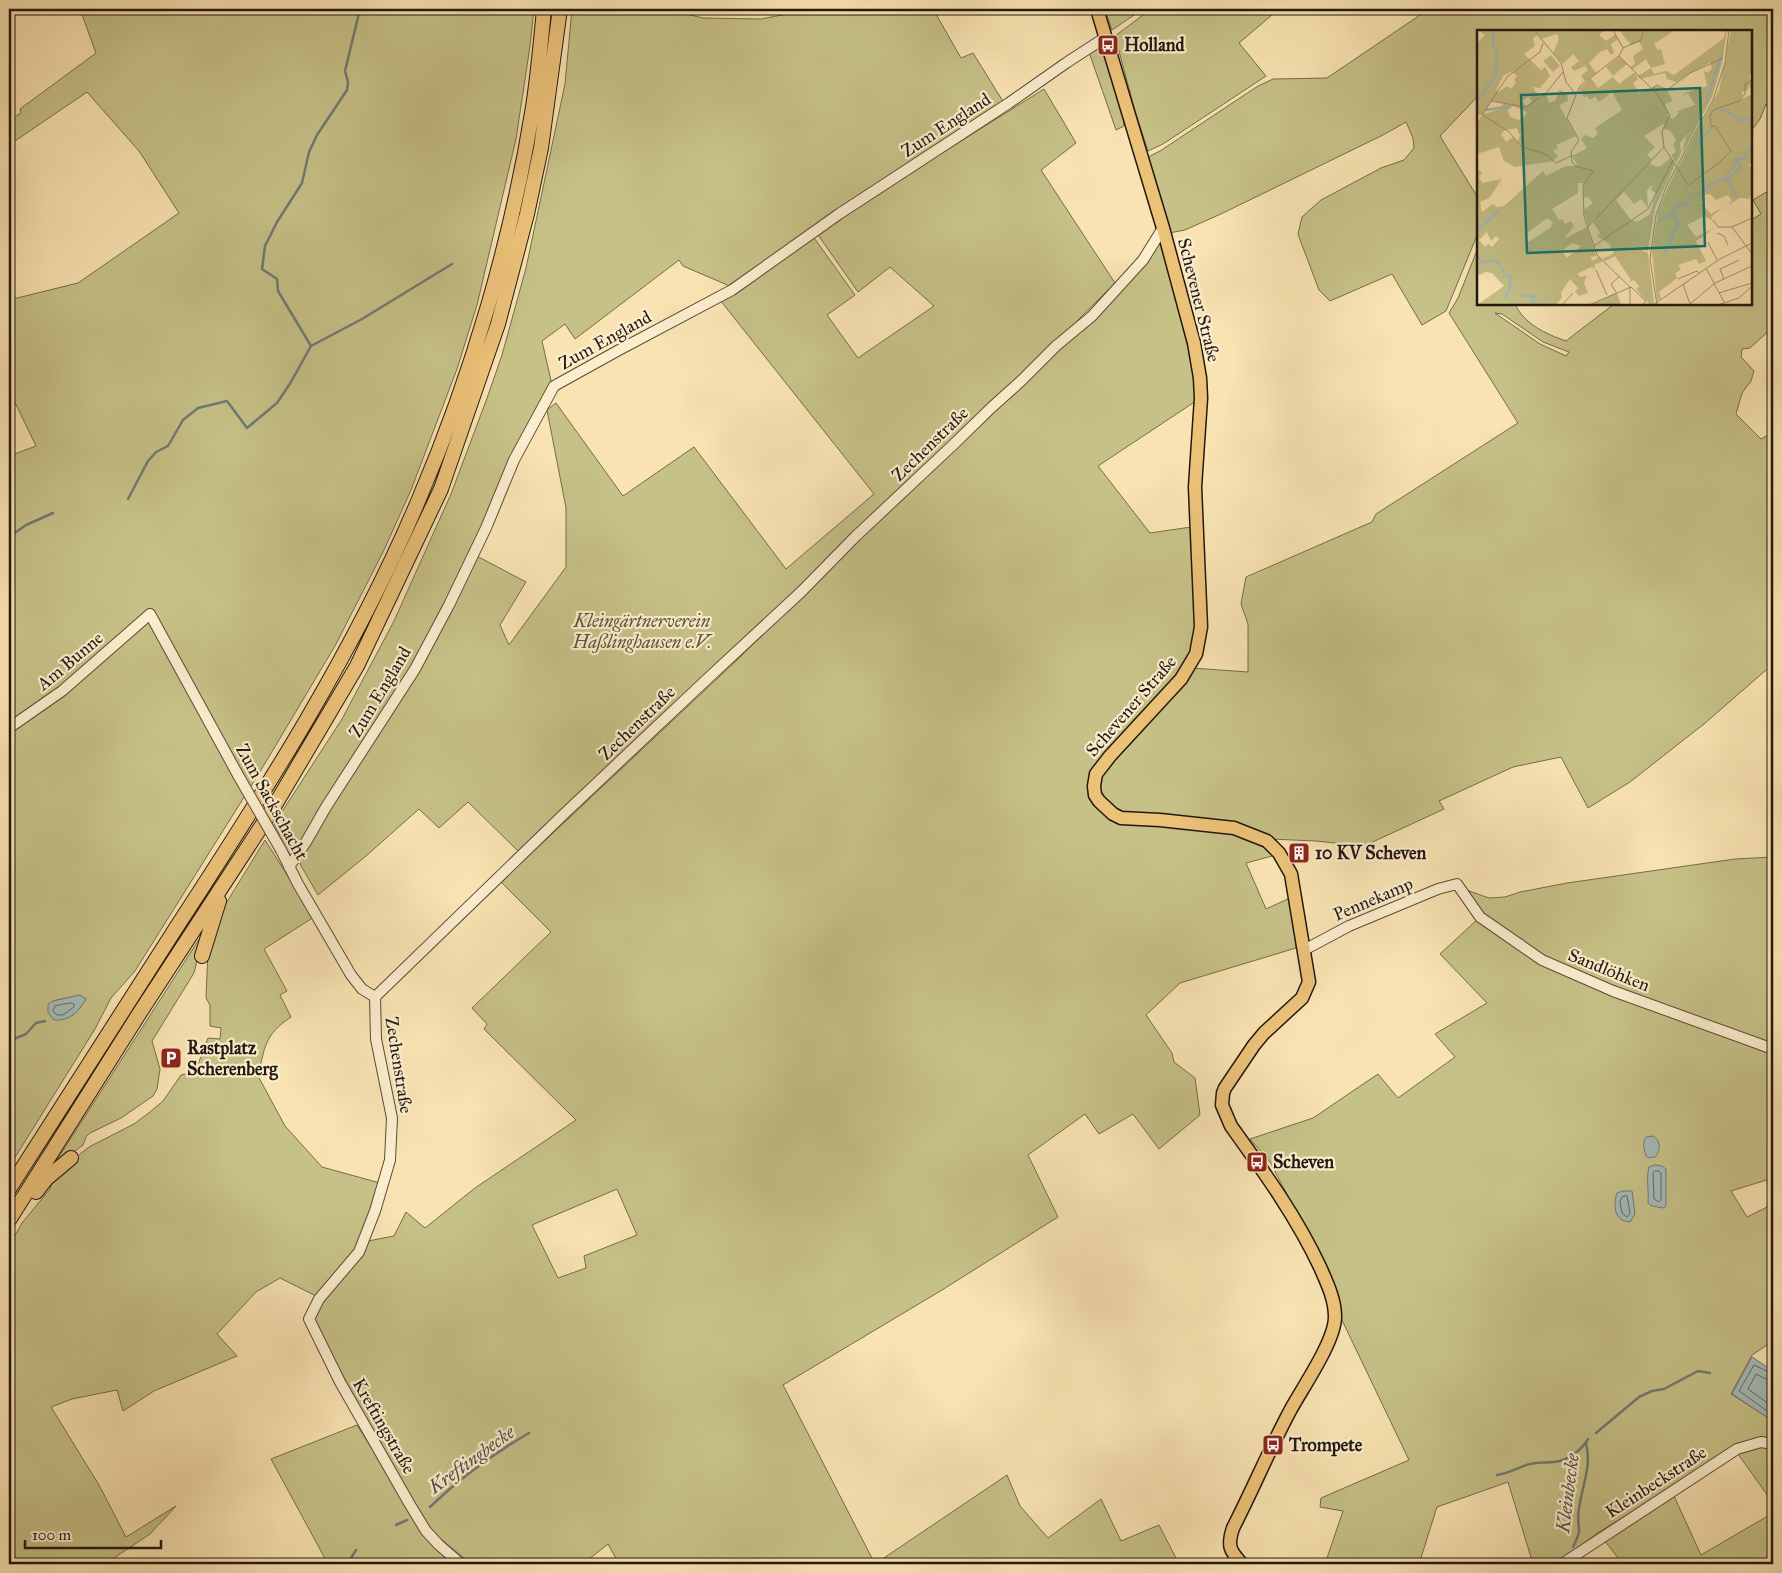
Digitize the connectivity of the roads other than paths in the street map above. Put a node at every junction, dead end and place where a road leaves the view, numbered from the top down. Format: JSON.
{"nodes":[{"id":1,"x":544,"y":9,"type":"edge"},
{"id":2,"x":560,"y":9,"type":"edge"},
{"id":3,"x":1097,"y":9,"type":"edge"},
{"id":4,"x":1106,"y":37,"type":"junction"},
{"id":5,"x":1164,"y":228,"type":"junction"},
{"id":6,"x":150,"y":614,"type":"joint"},
{"id":7,"x":9,"y":728,"type":"edge"},
{"id":8,"x":289,"y":867,"type":"junction"},
{"id":9,"x":232,"y":871,"type":"junction"},
{"id":10,"x":1457,"y":884,"type":"joint"},
{"id":11,"x":1304,"y":950,"type":"junction"},
{"id":12,"x":202,"y":956,"type":"dead end"},
{"id":13,"x":375,"y":997,"type":"junction"},
{"id":14,"x":1773,"y":1049,"type":"edge"},
{"id":15,"x":71,"y":1158,"type":"dead end"},
{"id":16,"x":9,"y":1189,"type":"edge"},
{"id":17,"x":9,"y":1220,"type":"edge"},
{"id":18,"x":9,"y":1225,"type":"edge"},
{"id":19,"x":309,"y":1319,"type":"joint"},
{"id":20,"x":1773,"y":1444,"type":"edge"},
{"id":21,"x":1236,"y":1562,"type":"edge"},
{"id":22,"x":461,"y":1564,"type":"edge"},
{"id":23,"x":1562,"y":1564,"type":"edge"}],
"edges":[{"from":1,"to":16,"type":"highway"},
{"from":2,"to":9,"type":"highway"},
{"from":3,"to":4,"type":"main road","name":"Schevener Straße"},
{"from":4,"to":5,"type":"main road","name":"Schevener Straße"},
{"from":4,"to":8,"type":"street","name":"Zum England"},
{"from":5,"to":11,"type":"main road","name":"Schevener Straße"},
{"from":5,"to":13,"type":"street","name":"Zechenstraße"},
{"from":6,"to":7,"type":"street","name":"Am Bunne"},
{"from":6,"to":8,"type":"street","name":"Zum Sackschacht","bridge":true},
{"from":8,"to":13,"type":"street","name":"Zum Sackschacht"},
{"from":9,"to":12,"type":"highway"},
{"from":9,"to":17,"type":"highway"},
{"from":10,"to":11,"type":"street","name":"Pennekamp"},
{"from":10,"to":14,"type":"street","name":"Sandlöhken"},
{"from":11,"to":21,"type":"main road","name":"Schevener Straße"},
{"from":13,"to":19,"type":"street","name":"Zechenstraße"},
{"from":15,"to":18,"type":"highway"},
{"from":19,"to":22,"type":"street","name":"Kreftingstraße"},
{"from":20,"to":23,"type":"street","name":"Kleinbeckstraße"}]}
